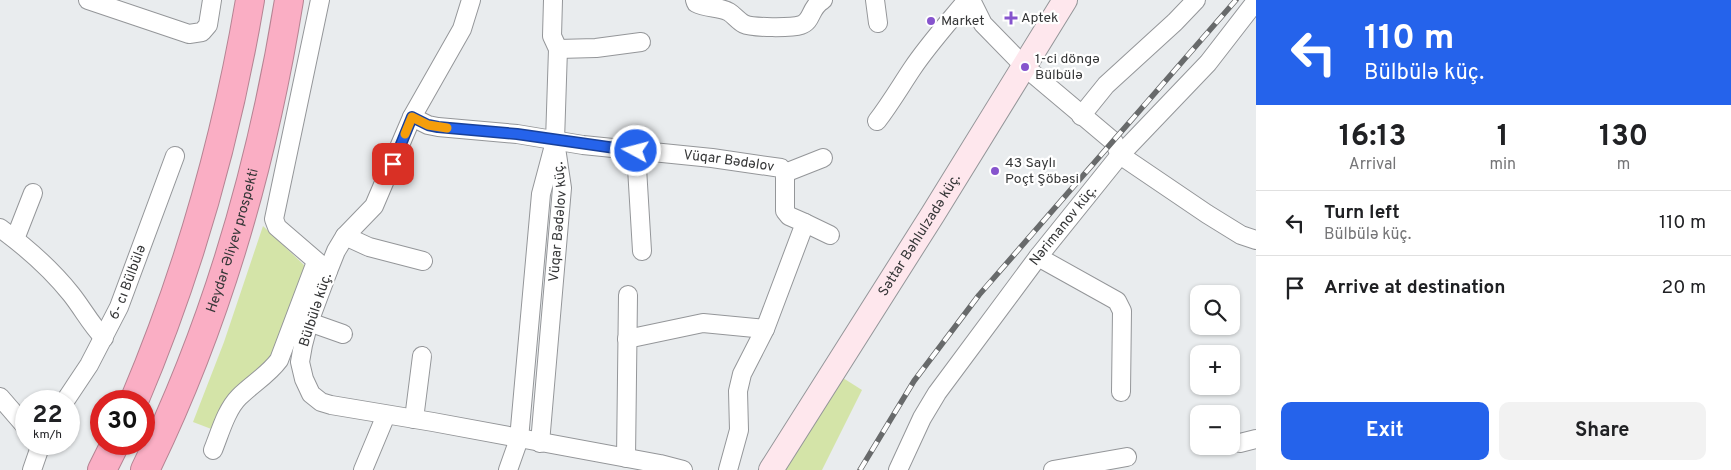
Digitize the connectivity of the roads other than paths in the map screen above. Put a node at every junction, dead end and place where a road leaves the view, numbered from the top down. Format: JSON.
{"nodes":[{"id":1,"x":88,"y":0,"type":"edge"},
{"id":2,"x":212,"y":0,"type":"edge"},
{"id":3,"x":250,"y":0,"type":"edge"},
{"id":4,"x":289,"y":0,"type":"edge"},
{"id":5,"x":320,"y":0,"type":"edge"},
{"id":6,"x":471,"y":0,"type":"edge"},
{"id":7,"x":553,"y":0,"type":"edge"},
{"id":8,"x":695,"y":0,"type":"edge"},
{"id":9,"x":823,"y":0,"type":"edge"},
{"id":10,"x":875,"y":0,"type":"edge"},
{"id":11,"x":967,"y":0,"type":"edge"},
{"id":12,"x":971,"y":0,"type":"edge"},
{"id":13,"x":1065,"y":0,"type":"edge"},
{"id":14,"x":1196,"y":0,"type":"edge"},
{"id":15,"x":1256,"y":1,"type":"edge"},
{"id":16,"x":878,"y":23,"type":"dead end"},
{"id":17,"x":641,"y":42,"type":"dead end"},
{"id":18,"x":558,"y":49,"type":"junction"},
{"id":19,"x":1025,"y":67,"type":"junction"},
{"id":20,"x":1081,"y":116,"type":"junction"},
{"id":21,"x":412,"y":117,"type":"junction"},
{"id":22,"x":877,"y":121,"type":"dead end"},
{"id":23,"x":555,"y":141,"type":"junction"},
{"id":24,"x":636,"y":151,"type":"junction"},
{"id":25,"x":1120,"y":155,"type":"junction"},
{"id":26,"x":175,"y":156,"type":"dead end"},
{"id":27,"x":823,"y":158,"type":"dead end"},
{"id":28,"x":785,"y":173,"type":"junction"},
{"id":29,"x":33,"y":193,"type":"dead end"},
{"id":30,"x":804,"y":224,"type":"junction"},
{"id":31,"x":0,"y":228,"type":"edge"},
{"id":32,"x":830,"y":235,"type":"dead end"},
{"id":33,"x":345,"y":236,"type":"junction"},
{"id":34,"x":15,"y":239,"type":"junction"},
{"id":35,"x":1256,"y":240,"type":"edge"},
{"id":36,"x":642,"y":251,"type":"dead end"},
{"id":37,"x":1038,"y":257,"type":"junction"},
{"id":38,"x":423,"y":261,"type":"dead end"},
{"id":39,"x":322,"y":266,"type":"junction"},
{"id":40,"x":628,"y":295,"type":"dead end"},
{"id":41,"x":309,"y":322,"type":"junction"},
{"id":42,"x":765,"y":329,"type":"junction"},
{"id":43,"x":343,"y":334,"type":"dead end"},
{"id":44,"x":104,"y":338,"type":"junction"},
{"id":45,"x":627,"y":339,"type":"junction"},
{"id":46,"x":422,"y":356,"type":"dead end"},
{"id":47,"x":72,"y":390,"type":"edge"},
{"id":48,"x":139,"y":390,"type":"edge"},
{"id":49,"x":1121,"y":392,"type":"dead end"},
{"id":50,"x":0,"y":397,"type":"edge"},
{"id":51,"x":15,"y":414,"type":"edge"},
{"id":52,"x":386,"y":415,"type":"junction"},
{"id":53,"x":414,"y":419,"type":"junction"},
{"id":54,"x":519,"y":439,"type":"junction"},
{"id":55,"x":540,"y":442,"type":"junction"},
{"id":56,"x":213,"y":450,"type":"dead end"},
{"id":57,"x":38,"y":455,"type":"edge"},
{"id":58,"x":110,"y":455,"type":"edge"},
{"id":59,"x":1127,"y":457,"type":"dead end"},
{"id":60,"x":626,"y":458,"type":"junction"},
{"id":61,"x":32,"y":470,"type":"edge"},
{"id":62,"x":102,"y":470,"type":"edge"},
{"id":63,"x":145,"y":470,"type":"edge"},
{"id":64,"x":362,"y":470,"type":"edge"},
{"id":65,"x":508,"y":470,"type":"edge"},
{"id":66,"x":683,"y":470,"type":"edge"},
{"id":67,"x":728,"y":470,"type":"edge"},
{"id":68,"x":771,"y":470,"type":"edge"},
{"id":69,"x":898,"y":470,"type":"edge"},
{"id":70,"x":1053,"y":470,"type":"edge"}],
"edges":[{"from":1,"to":2,"type":"street"},
{"from":3,"to":48,"type":"highway"},
{"from":4,"to":63,"type":"highway","name":"Heydər Əliyev prospekti"},
{"from":5,"to":39,"type":"street"},
{"from":6,"to":21,"type":"street","name":"Bülbülə küç."},
{"from":7,"to":18,"type":"street","name":"Vüqar Bədəlov küç."},
{"from":8,"to":9,"type":"street"},
{"from":10,"to":16,"type":"street"},
{"from":11,"to":22,"type":"street"},
{"from":12,"to":19,"type":"street"},
{"from":13,"to":19,"type":"main road","name":"Səttar Bəhlulzadə küç."},
{"from":14,"to":20,"type":"street"},
{"from":15,"to":25,"type":"street","name":"Nərimanov küç."},
{"from":17,"to":18,"type":"street"},
{"from":18,"to":23,"type":"street","name":"Vüqar Bədəlov küç."},
{"from":19,"to":20,"type":"street"},
{"from":19,"to":68,"type":"main road","name":"Səttar Bəhlulzadə küç."},
{"from":20,"to":25,"type":"street"},
{"from":21,"to":23,"type":"street","name":"Vüqar Bədəlov"},
{"from":21,"to":33,"type":"street","name":"Bülbülə küç."},
{"from":23,"to":24,"type":"street","name":"Vüqar Bədəlov"},
{"from":23,"to":54,"type":"street"},
{"from":23,"to":55,"type":"street","name":"Vüqar Bədəlov küç."},
{"from":24,"to":28,"type":"street","name":"Vüqar Bədəlov"},
{"from":24,"to":36,"type":"street"},
{"from":25,"to":35,"type":"street"},
{"from":25,"to":37,"type":"street","name":"Nərimanov küç."},
{"from":26,"to":44,"type":"street","name":"6- cı Bülbülə"},
{"from":27,"to":28,"type":"street"},
{"from":28,"to":30,"type":"street","name":"Vüqar Bədəlov"},
{"from":29,"to":34,"type":"street"},
{"from":30,"to":32,"type":"street"},
{"from":30,"to":42,"type":"street"},
{"from":31,"to":34,"type":"street"},
{"from":33,"to":38,"type":"street"},
{"from":33,"to":39,"type":"street","name":"Bülbülə küç."},
{"from":34,"to":44,"type":"street"},
{"from":37,"to":49,"type":"street"},
{"from":37,"to":69,"type":"street","name":"Nərimanov küç."},
{"from":39,"to":41,"type":"street","name":"Bülbülə küç."},
{"from":39,"to":56,"type":"street"},
{"from":40,"to":45,"type":"street"},
{"from":41,"to":43,"type":"street"},
{"from":41,"to":52,"type":"street","name":"Bülbülə küç."},
{"from":42,"to":45,"type":"street"},
{"from":42,"to":67,"type":"street"},
{"from":44,"to":47,"type":"street","name":"6- cı Bülbülə"},
{"from":45,"to":60,"type":"street"},
{"from":46,"to":53,"type":"street"},
{"from":50,"to":51,"type":"street"},
{"from":52,"to":53,"type":"street","name":"Bülbülə küç."},
{"from":52,"to":64,"type":"street"},
{"from":53,"to":54,"type":"street","name":"Bülbülə küç."},
{"from":54,"to":55,"type":"street","name":"Bülbülə küç."},
{"from":54,"to":65,"type":"street"},
{"from":55,"to":60,"type":"street","name":"Bülbülə küç."},
{"from":57,"to":61,"type":"street"},
{"from":58,"to":62,"type":"highway"},
{"from":59,"to":70,"type":"street"},
{"from":60,"to":66,"type":"street","name":"Bülbülə küç."}]}
